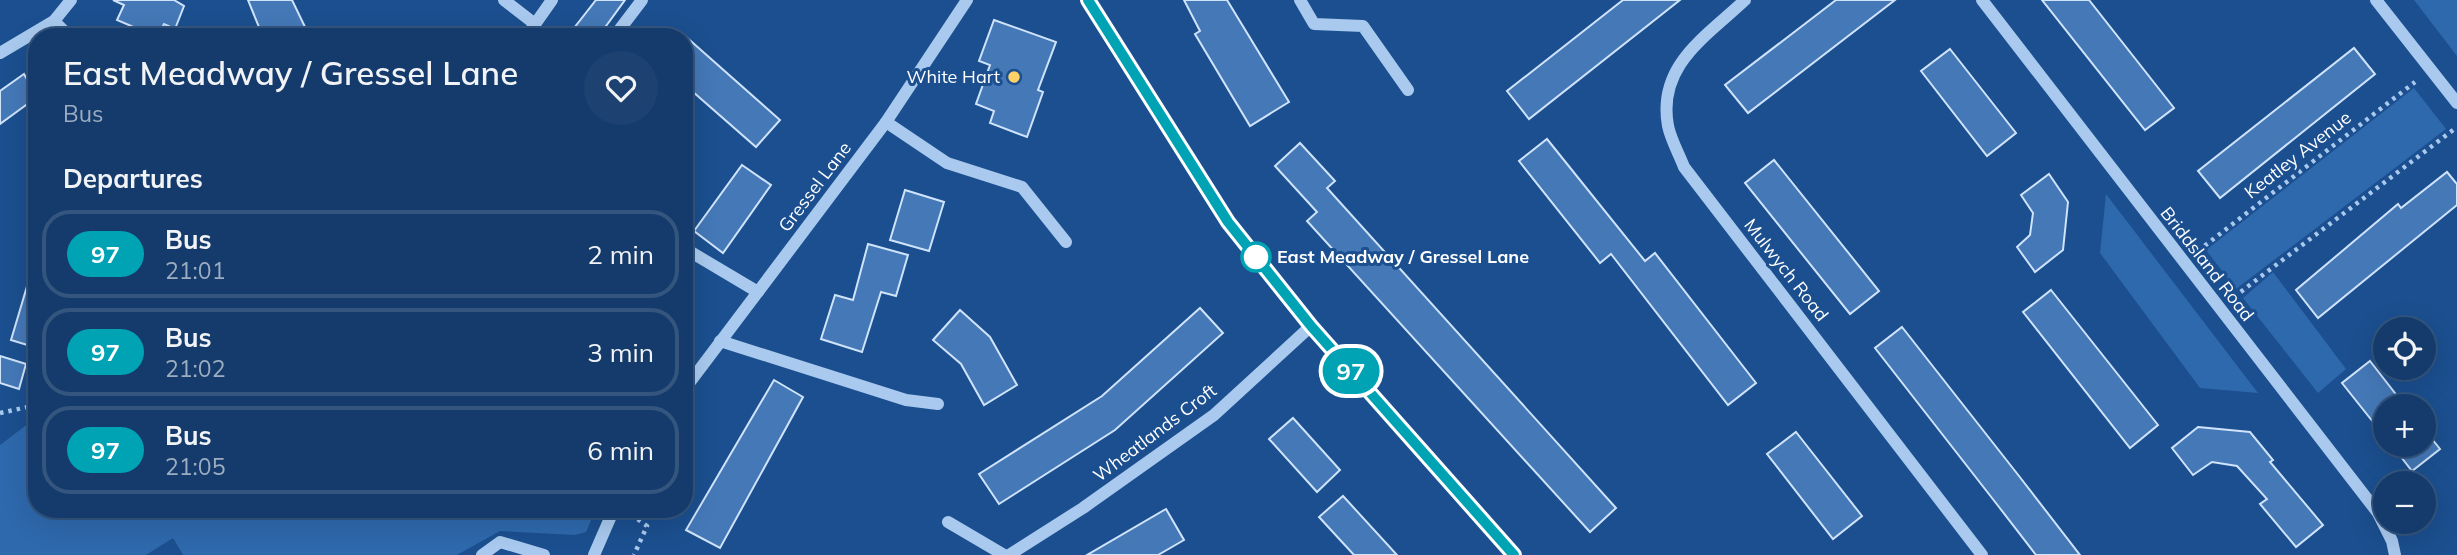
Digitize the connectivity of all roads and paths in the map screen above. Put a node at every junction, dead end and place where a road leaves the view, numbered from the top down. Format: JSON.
{"nodes":[{"id":1,"x":71,"y":0,"type":"edge"},
{"id":2,"x":504,"y":0,"type":"edge"},
{"id":3,"x":552,"y":0,"type":"edge"},
{"id":4,"x":642,"y":0,"type":"edge"},
{"id":5,"x":967,"y":0,"type":"edge"},
{"id":6,"x":1088,"y":0,"type":"edge"},
{"id":7,"x":1300,"y":0,"type":"edge"},
{"id":8,"x":1745,"y":0,"type":"edge"},
{"id":9,"x":1982,"y":0,"type":"edge"},
{"id":10,"x":2376,"y":0,"type":"edge"},
{"id":11,"x":54,"y":21,"type":"junction"},
{"id":12,"x":535,"y":24,"type":"junction"},
{"id":13,"x":42,"y":28,"type":"edge"},
{"id":14,"x":61,"y":28,"type":"edge"},
{"id":15,"x":532,"y":28,"type":"edge"},
{"id":16,"x":621,"y":28,"type":"edge"},
{"id":17,"x":28,"y":36,"type":"edge"},
{"id":18,"x":0,"y":52,"type":"edge"},
{"id":19,"x":2430,"y":70,"type":"junction"},
{"id":20,"x":1408,"y":90,"type":"dead end"},
{"id":21,"x":2457,"y":103,"type":"edge"},
{"id":22,"x":886,"y":122,"type":"junction"},
{"id":23,"x":2457,"y":127,"type":"edge"},
{"id":24,"x":1066,"y":242,"type":"dead end"},
{"id":25,"x":693,"y":253,"type":"edge"},
{"id":26,"x":2183,"y":262,"type":"junction"},
{"id":27,"x":758,"y":292,"type":"junction"},
{"id":28,"x":2220,"y":308,"type":"junction"},
{"id":29,"x":1311,"y":326,"type":"junction"},
{"id":30,"x":720,"y":341,"type":"junction"},
{"id":31,"x":693,"y":378,"type":"edge"},
{"id":32,"x":938,"y":404,"type":"dead end"},
{"id":33,"x":28,"y":407,"type":"edge"},
{"id":34,"x":0,"y":413,"type":"edge"},
{"id":35,"x":610,"y":518,"type":"edge"},
{"id":36,"x":637,"y":518,"type":"edge"},
{"id":37,"x":948,"y":522,"type":"dead end"},
{"id":38,"x":482,"y":555,"type":"edge"},
{"id":39,"x":544,"y":555,"type":"edge"},
{"id":40,"x":594,"y":555,"type":"edge"},
{"id":41,"x":634,"y":555,"type":"edge"},
{"id":42,"x":1007,"y":555,"type":"edge"},
{"id":43,"x":1514,"y":555,"type":"edge"},
{"id":44,"x":1982,"y":555,"type":"edge"},
{"id":45,"x":2395,"y":555,"type":"edge"}],
"edges":[{"from":1,"to":11,"type":"street"},
{"from":2,"to":12,"type":"street"},
{"from":3,"to":12,"type":"street"},
{"from":4,"to":16,"type":"street"},
{"from":5,"to":22,"type":"street","name":"Gressel Lane"},
{"from":6,"to":29,"type":"street"},
{"from":7,"to":20,"type":"street"},
{"from":8,"to":44,"type":"street","name":"Mulwych Road"},
{"from":9,"to":26,"type":"street","name":"Briddsland Road"},
{"from":10,"to":19,"type":"street"},
{"from":11,"to":13,"type":"street"},
{"from":11,"to":14,"type":"street"},
{"from":12,"to":15,"type":"street"},
{"from":17,"to":18,"type":"street"},
{"from":19,"to":21,"type":"street"},
{"from":19,"to":26,"type":"path","name":"Keatley Avenue"},
{"from":22,"to":24,"type":"street"},
{"from":22,"to":27,"type":"street","name":"Gressel Lane"},
{"from":23,"to":28,"type":"path"},
{"from":25,"to":27,"type":"street"},
{"from":26,"to":28,"type":"street","name":"Briddsland Road"},
{"from":27,"to":30,"type":"street","name":"Gressel Lane"},
{"from":28,"to":45,"type":"street","name":"Briddsland Road"},
{"from":29,"to":42,"type":"street","name":"Wheatlands Croft"},
{"from":29,"to":43,"type":"street"},
{"from":30,"to":31,"type":"street","name":"Gressel Lane"},
{"from":30,"to":32,"type":"street"},
{"from":33,"to":34,"type":"path"},
{"from":35,"to":40,"type":"street"},
{"from":36,"to":41,"type":"path"},
{"from":37,"to":42,"type":"street","name":"Wheatlands Croft"},
{"from":38,"to":39,"type":"street"}]}
